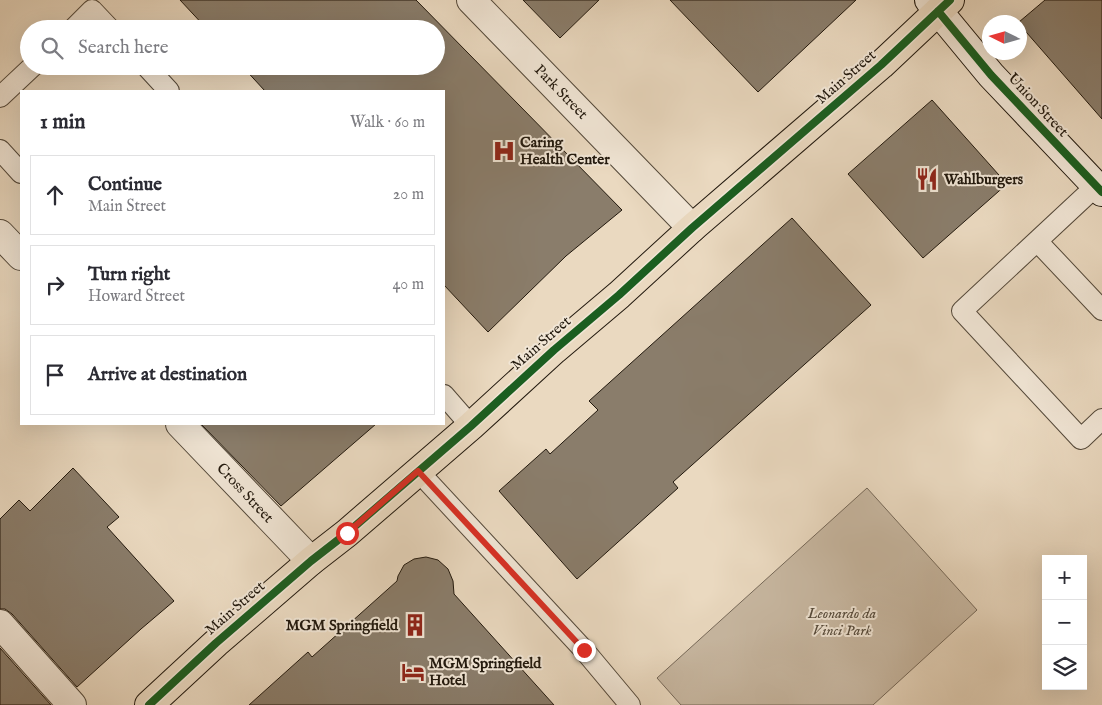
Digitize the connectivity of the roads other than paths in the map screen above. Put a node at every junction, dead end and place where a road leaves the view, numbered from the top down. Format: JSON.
{"nodes":[{"id":1,"x":471,"y":0,"type":"edge"},
{"id":2,"x":939,"y":4,"type":"edge"},
{"id":3,"x":82,"y":20,"type":"edge"},
{"id":4,"x":101,"y":20,"type":"edge"},
{"id":5,"x":23,"y":75,"type":"edge"},
{"id":6,"x":154,"y":75,"type":"edge"},
{"id":7,"x":168,"y":90,"type":"edge"},
{"id":8,"x":0,"y":97,"type":"edge"},
{"id":9,"x":0,"y":150,"type":"edge"},
{"id":10,"x":20,"y":172,"type":"edge"},
{"id":11,"x":1099,"y":189,"type":"edge"},
{"id":12,"x":692,"y":228,"type":"junction"},
{"id":13,"x":0,"y":234,"type":"edge"},
{"id":14,"x":1037,"y":241,"type":"junction"},
{"id":15,"x":20,"y":255,"type":"edge"},
{"id":16,"x":1102,"y":310,"type":"edge"},
{"id":17,"x":445,"y":396,"type":"edge"},
{"id":18,"x":1102,"y":419,"type":"edge"},
{"id":19,"x":181,"y":425,"type":"edge"},
{"id":20,"x":471,"y":426,"type":"junction"},
{"id":21,"x":418,"y":471,"type":"junction"},
{"id":22,"x":311,"y":562,"type":"junction"},
{"id":23,"x":0,"y":624,"type":"edge"},
{"id":24,"x":72,"y":705,"type":"edge"},
{"id":25,"x":149,"y":705,"type":"edge"},
{"id":26,"x":630,"y":705,"type":"edge"}],
"edges":[{"from":1,"to":12,"type":"street","name":"Park Street"},
{"from":2,"to":11,"type":"street","name":"Union Street"},
{"from":2,"to":12,"type":"main road","name":"Main Street"},
{"from":3,"to":4,"type":"lane"},
{"from":5,"to":8,"type":"lane"},
{"from":6,"to":7,"type":"lane"},
{"from":9,"to":10,"type":"lane"},
{"from":11,"to":14,"type":"lane"},
{"from":12,"to":20,"type":"main road","name":"Main Street"},
{"from":13,"to":15,"type":"street"},
{"from":14,"to":16,"type":"lane"},
{"from":14,"to":18,"type":"lane"},
{"from":17,"to":20,"type":"lane"},
{"from":19,"to":22,"type":"street","name":"Cross Street"},
{"from":20,"to":21,"type":"main road","name":"Main Street"},
{"from":21,"to":22,"type":"main road","name":"Main Street"},
{"from":21,"to":26,"type":"lane"},
{"from":22,"to":25,"type":"main road","name":"Main Street"},
{"from":23,"to":24,"type":"street"}]}
